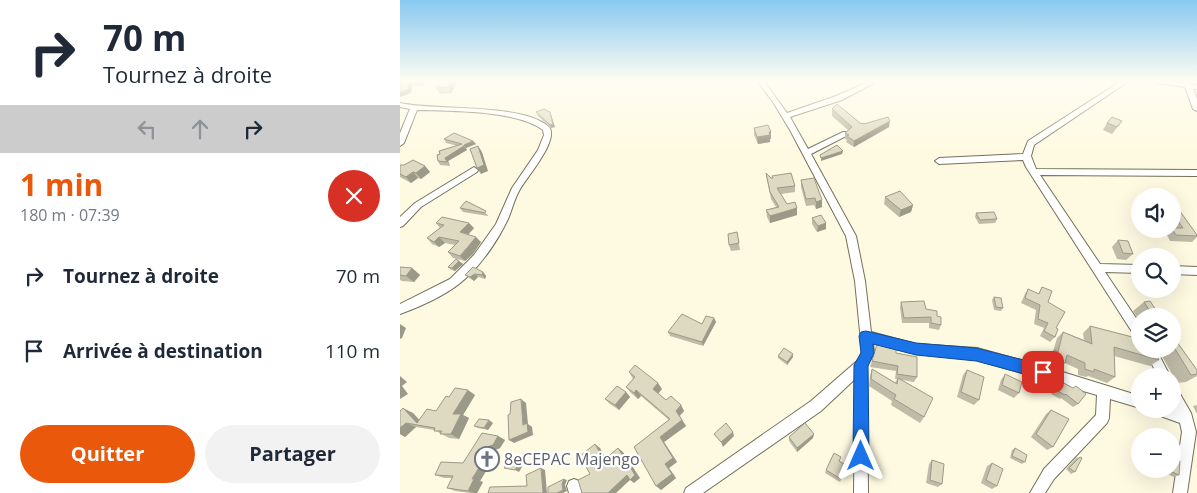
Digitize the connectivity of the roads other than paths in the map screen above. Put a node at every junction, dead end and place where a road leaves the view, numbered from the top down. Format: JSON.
{"nodes":[{"id":1,"x":776,"y":104,"type":"edge"},
{"id":2,"x":822,"y":104,"type":"edge"},
{"id":3,"x":1091,"y":104,"type":"edge"},
{"id":4,"x":400,"y":105,"type":"edge"},
{"id":5,"x":414,"y":108,"type":"junction"},
{"id":6,"x":785,"y":116,"type":"junction"},
{"id":7,"x":846,"y":134,"type":"edge"},
{"id":8,"x":400,"y":143,"type":"edge"},
{"id":9,"x":806,"y":153,"type":"junction"},
{"id":10,"x":1027,"y":157,"type":"junction"},
{"id":11,"x":939,"y":162,"type":"dead end"},
{"id":12,"x":474,"y":170,"type":"edge"},
{"id":13,"x":1034,"y":172,"type":"junction"},
{"id":14,"x":1197,"y":173,"type":"edge"},
{"id":15,"x":400,"y":223,"type":"edge"},
{"id":16,"x":1098,"y":268,"type":"junction"},
{"id":17,"x":1131,"y":269,"type":"edge"},
{"id":18,"x":1181,"y":270,"type":"edge"},
{"id":19,"x":1197,"y":271,"type":"edge"},
{"id":20,"x":400,"y":309,"type":"edge"},
{"id":21,"x":1131,"y":320,"type":"edge"},
{"id":22,"x":866,"y":336,"type":"junction"},
{"id":23,"x":861,"y":365,"type":"junction"},
{"id":24,"x":1104,"y":390,"type":"junction"},
{"id":25,"x":1131,"y":399,"type":"edge"},
{"id":26,"x":1181,"y":408,"type":"edge"},
{"id":27,"x":1181,"y":416,"type":"edge"},
{"id":28,"x":1186,"y":418,"type":"junction"},
{"id":29,"x":1193,"y":433,"type":"edge"},
{"id":30,"x":691,"y":493,"type":"edge"},
{"id":31,"x":861,"y":493,"type":"edge"},
{"id":32,"x":1037,"y":493,"type":"edge"},
{"id":33,"x":1180,"y":493,"type":"edge"}],
"edges":[{"from":1,"to":6,"type":"street"},
{"from":2,"to":6,"type":"street"},
{"from":3,"to":10,"type":"street"},
{"from":4,"to":5,"type":"street"},
{"from":5,"to":8,"type":"street"},
{"from":5,"to":20,"type":"street"},
{"from":6,"to":9,"type":"street"},
{"from":7,"to":9,"type":"street"},
{"from":9,"to":22,"type":"street"},
{"from":10,"to":11,"type":"street"},
{"from":10,"to":13,"type":"street"},
{"from":12,"to":15,"type":"street"},
{"from":13,"to":14,"type":"street"},
{"from":13,"to":16,"type":"street"},
{"from":16,"to":17,"type":"street"},
{"from":16,"to":21,"type":"street"},
{"from":18,"to":19,"type":"street"},
{"from":22,"to":23,"type":"street"},
{"from":22,"to":24,"type":"street"},
{"from":23,"to":30,"type":"street"},
{"from":23,"to":31,"type":"street"},
{"from":24,"to":25,"type":"street"},
{"from":24,"to":32,"type":"street"},
{"from":26,"to":28,"type":"street"},
{"from":27,"to":28,"type":"street"},
{"from":28,"to":29,"type":"street"},
{"from":29,"to":33,"type":"street"}]}
